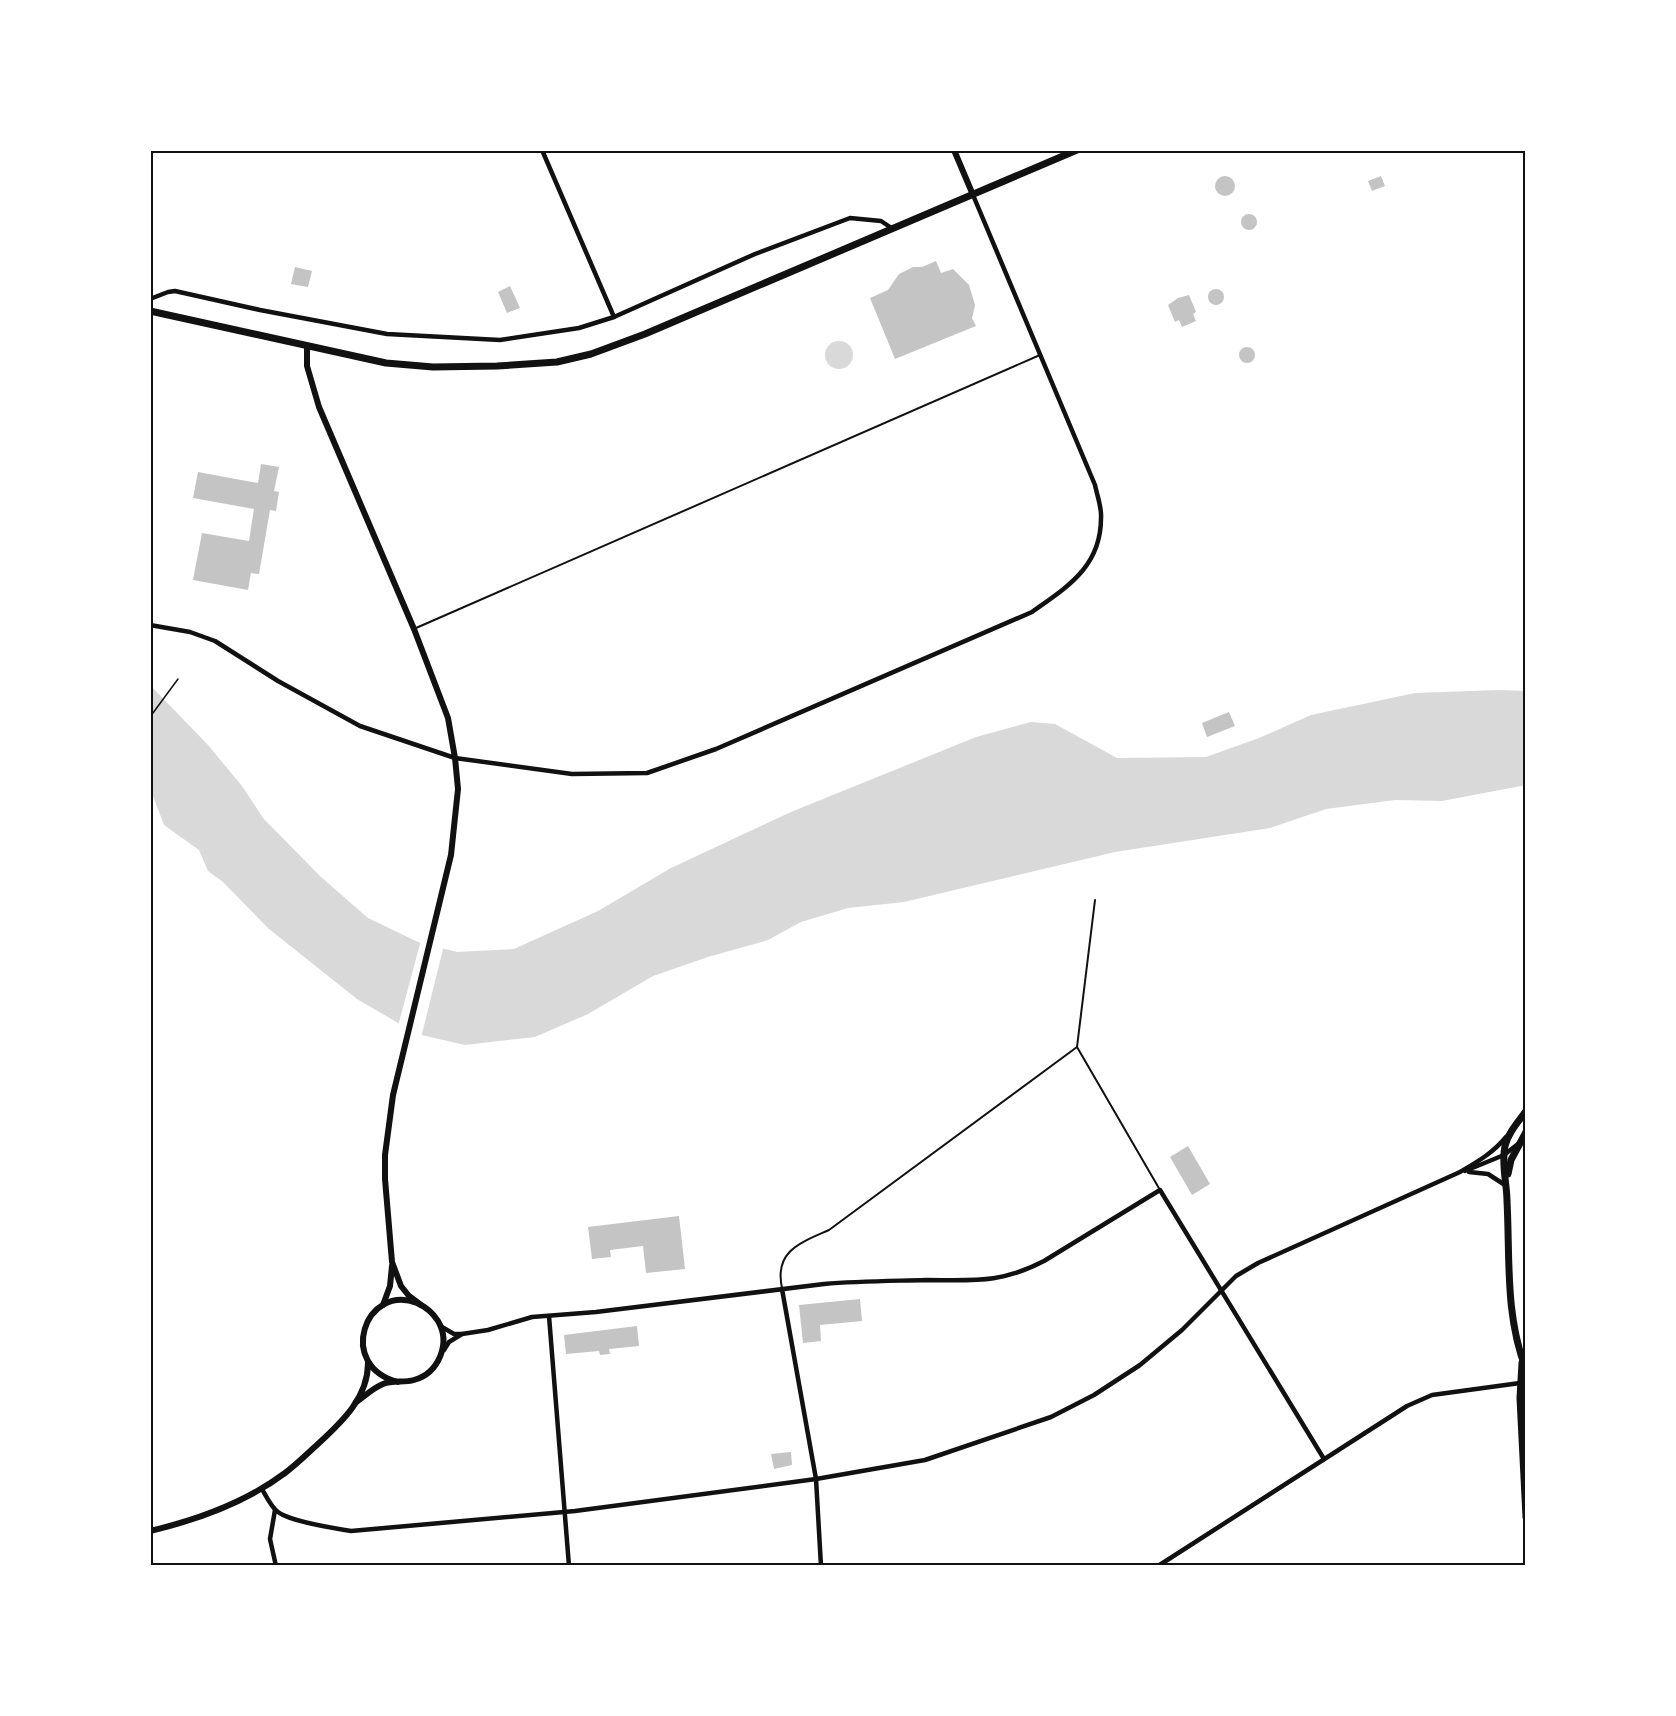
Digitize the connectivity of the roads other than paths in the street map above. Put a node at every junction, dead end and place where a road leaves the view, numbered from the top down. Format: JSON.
{"nodes":[{"id":1,"x":542,"y":150,"type":"edge"},
{"id":2,"x":954,"y":150,"type":"edge"},
{"id":3,"x":1077,"y":150,"type":"edge"},
{"id":4,"x":973,"y":195,"type":"junction"},
{"id":5,"x":893,"y":229,"type":"junction"},
{"id":6,"x":150,"y":299,"type":"edge"},
{"id":7,"x":150,"y":311,"type":"edge"},
{"id":8,"x":614,"y":317,"type":"junction"},
{"id":9,"x":306,"y":346,"type":"junction"},
{"id":10,"x":1040,"y":355,"type":"junction"},
{"id":11,"x":150,"y":625,"type":"edge"},
{"id":12,"x":414,"y":629,"type":"junction"},
{"id":13,"x":456,"y":758,"type":"junction"},
{"id":14,"x":1095,"y":900,"type":"dead end"},
{"id":15,"x":1077,"y":1047,"type":"junction"},
{"id":16,"x":1526,"y":1111,"type":"edge"},
{"id":17,"x":1511,"y":1131,"type":"junction"},
{"id":18,"x":1526,"y":1132,"type":"edge"},
{"id":19,"x":1518,"y":1144,"type":"junction"},
{"id":20,"x":1504,"y":1155,"type":"junction"},
{"id":21,"x":1460,"y":1172,"type":"junction"},
{"id":22,"x":1507,"y":1183,"type":"junction"},
{"id":23,"x":1160,"y":1190,"type":"junction"},
{"id":24,"x":392,"y":1262,"type":"junction"},
{"id":25,"x":782,"y":1288,"type":"junction"},
{"id":26,"x":1222,"y":1291,"type":"junction"},
{"id":27,"x":421,"y":1305,"type":"junction"},
{"id":28,"x":377,"y":1310,"type":"junction"},
{"id":29,"x":549,"y":1316,"type":"junction"},
{"id":30,"x":441,"y":1327,"type":"junction"},
{"id":31,"x":462,"y":1334,"type":"junction"},
{"id":32,"x":442,"y":1353,"type":"junction"},
{"id":33,"x":1522,"y":1358,"type":"junction"},
{"id":34,"x":368,"y":1362,"type":"junction"},
{"id":35,"x":1526,"y":1369,"type":"edge"},
{"id":36,"x":398,"y":1382,"type":"junction"},
{"id":37,"x":1523,"y":1383,"type":"edge"},
{"id":38,"x":356,"y":1402,"type":"junction"},
{"id":39,"x":1324,"y":1459,"type":"junction"},
{"id":40,"x":816,"y":1479,"type":"junction"},
{"id":41,"x":262,"y":1489,"type":"junction"},
{"id":42,"x":275,"y":1510,"type":"junction"},
{"id":43,"x":564,"y":1512,"type":"junction"},
{"id":44,"x":1526,"y":1516,"type":"edge"},
{"id":45,"x":150,"y":1531,"type":"edge"},
{"id":46,"x":276,"y":1566,"type":"edge"},
{"id":47,"x":569,"y":1566,"type":"edge"},
{"id":48,"x":821,"y":1566,"type":"edge"},
{"id":49,"x":1158,"y":1566,"type":"edge"}],
"edges":[{"from":1,"to":8,"type":"street"},
{"from":2,"to":4,"type":"street"},
{"from":3,"to":4,"type":"main road"},
{"from":4,"to":5,"type":"main road"},
{"from":4,"to":10,"type":"street"},
{"from":5,"to":8,"type":"street"},
{"from":5,"to":9,"type":"main road"},
{"from":6,"to":8,"type":"street"},
{"from":7,"to":9,"type":"main road"},
{"from":9,"to":12,"type":"street"},
{"from":10,"to":12,"type":"lane"},
{"from":10,"to":13,"type":"street"},
{"from":11,"to":13,"type":"street"},
{"from":12,"to":13,"type":"street"},
{"from":13,"to":24,"type":"street"},
{"from":14,"to":15,"type":"lane"},
{"from":15,"to":23,"type":"lane"},
{"from":15,"to":25,"type":"lane"},
{"from":16,"to":17,"type":"main road"},
{"from":17,"to":20,"type":"main road"},
{"from":17,"to":21,"type":"street"},
{"from":18,"to":19,"type":"main road"},
{"from":19,"to":20,"type":"street"},
{"from":19,"to":22,"type":"main road"},
{"from":20,"to":21,"type":"street"},
{"from":20,"to":22,"type":"main road"},
{"from":21,"to":22,"type":"street"},
{"from":21,"to":26,"type":"street"},
{"from":22,"to":33,"type":"main road"},
{"from":23,"to":25,"type":"street"},
{"from":23,"to":26,"type":"street"},
{"from":24,"to":27,"type":"street"},
{"from":24,"to":28,"type":"street"},
{"from":25,"to":29,"type":"street"},
{"from":25,"to":40,"type":"street"},
{"from":26,"to":39,"type":"street"},
{"from":26,"to":40,"type":"street"},
{"from":27,"to":28,"type":"street"},
{"from":27,"to":30,"type":"street"},
{"from":28,"to":34,"type":"street"},
{"from":29,"to":31,"type":"street"},
{"from":29,"to":43,"type":"street"},
{"from":30,"to":31,"type":"street"},
{"from":30,"to":32,"type":"street"},
{"from":31,"to":32,"type":"street"},
{"from":32,"to":36,"type":"street"},
{"from":33,"to":35,"type":"main road"},
{"from":33,"to":37,"type":"main road"},
{"from":34,"to":36,"type":"street"},
{"from":34,"to":38,"type":"street"},
{"from":36,"to":38,"type":"street"},
{"from":37,"to":39,"type":"street"},
{"from":37,"to":44,"type":"main road"},
{"from":38,"to":41,"type":"street"},
{"from":39,"to":49,"type":"street"},
{"from":40,"to":43,"type":"street"},
{"from":40,"to":48,"type":"street"},
{"from":41,"to":42,"type":"street"},
{"from":41,"to":45,"type":"street"},
{"from":42,"to":43,"type":"street"},
{"from":42,"to":46,"type":"street"},
{"from":43,"to":47,"type":"street"}]}
